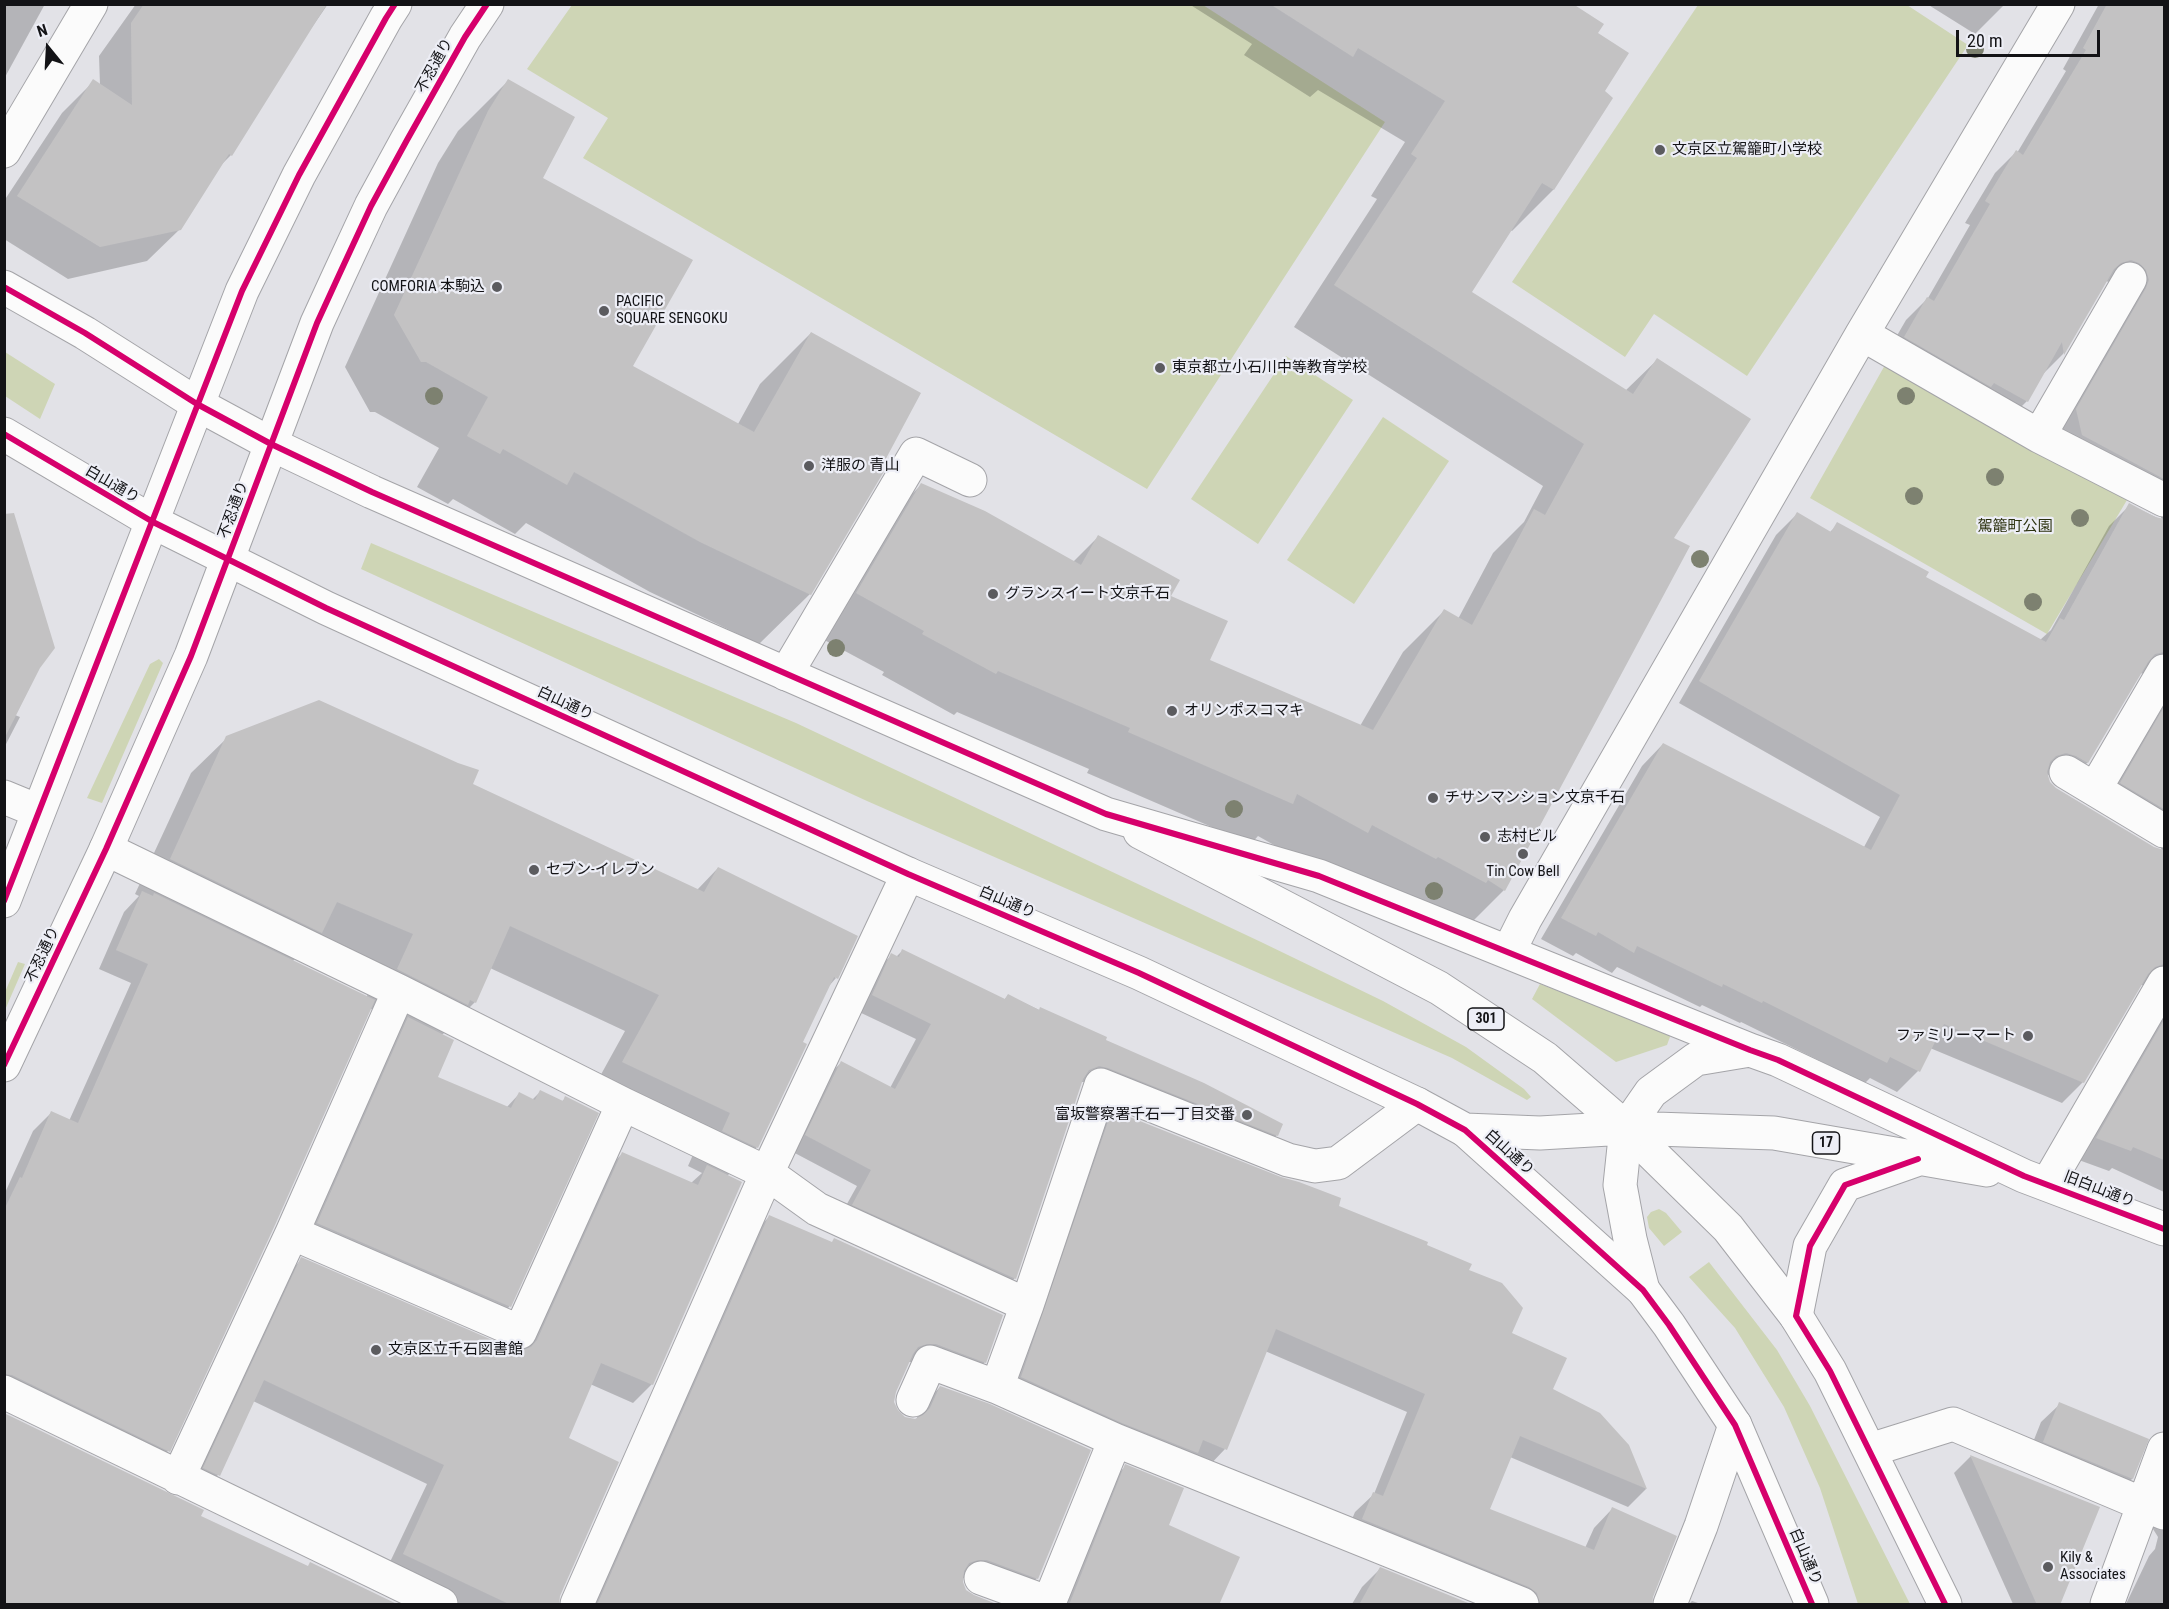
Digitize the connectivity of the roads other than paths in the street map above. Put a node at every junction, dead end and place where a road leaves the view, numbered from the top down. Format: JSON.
{"nodes":[{"id":1,"x":91,"y":4,"type":"edge"},
{"id":2,"x":395,"y":4,"type":"edge"},
{"id":3,"x":487,"y":4,"type":"edge"},
{"id":4,"x":2058,"y":4,"type":"edge"},
{"id":5,"x":4,"y":151,"type":"edge"},
{"id":6,"x":2130,"y":279,"type":"dead end"},
{"id":7,"x":4,"y":287,"type":"edge"},
{"id":8,"x":1862,"y":334,"type":"junction"},
{"id":9,"x":197,"y":404,"type":"junction"},
{"id":10,"x":4,"y":434,"type":"edge"},
{"id":11,"x":2040,"y":436,"type":"junction"},
{"id":12,"x":271,"y":444,"type":"junction"},
{"id":13,"x":970,"y":480,"type":"dead end"},
{"id":14,"x":2164,"y":500,"type":"edge"},
{"id":15,"x":153,"y":522,"type":"junction"},
{"id":16,"x":228,"y":560,"type":"junction"},
{"id":17,"x":2164,"y":671,"type":"edge"},
{"id":18,"x":786,"y":674,"type":"junction"},
{"id":19,"x":2066,"y":772,"type":"dead end"},
{"id":20,"x":2095,"y":789,"type":"junction"},
{"id":21,"x":4,"y":797,"type":"edge"},
{"id":22,"x":38,"y":811,"type":"junction"},
{"id":23,"x":1106,"y":814,"type":"junction"},
{"id":24,"x":2164,"y":831,"type":"edge"},
{"id":25,"x":106,"y":849,"type":"junction"},
{"id":26,"x":908,"y":874,"type":"junction"},
{"id":27,"x":4,"y":901,"type":"edge"},
{"id":28,"x":1509,"y":951,"type":"junction"},
{"id":29,"x":2164,"y":983,"type":"edge"},
{"id":30,"x":399,"y":991,"type":"junction"},
{"id":31,"x":1750,"y":1050,"type":"junction"},
{"id":32,"x":4,"y":1065,"type":"edge"},
{"id":33,"x":623,"y":1104,"type":"junction"},
{"id":34,"x":1417,"y":1104,"type":"junction"},
{"id":35,"x":1626,"y":1128,"type":"junction"},
{"id":36,"x":1465,"y":1130,"type":"junction"},
{"id":37,"x":1918,"y":1159,"type":"junction"},
{"id":38,"x":767,"y":1173,"type":"junction"},
{"id":39,"x":2036,"y":1180,"type":"junction"},
{"id":40,"x":2164,"y":1229,"type":"edge"},
{"id":41,"x":292,"y":1233,"type":"junction"},
{"id":42,"x":1643,"y":1290,"type":"junction"},
{"id":43,"x":1027,"y":1305,"type":"junction"},
{"id":44,"x":1796,"y":1316,"type":"junction"},
{"id":45,"x":997,"y":1388,"type":"junction"},
{"id":46,"x":4,"y":1392,"type":"edge"},
{"id":47,"x":913,"y":1401,"type":"dead end"},
{"id":48,"x":1735,"y":1425,"type":"junction"},
{"id":49,"x":1115,"y":1440,"type":"junction"},
{"id":50,"x":2164,"y":1449,"type":"edge"},
{"id":51,"x":1870,"y":1450,"type":"junction"},
{"id":52,"x":178,"y":1478,"type":"junction"},
{"id":53,"x":2154,"y":1508,"type":"edge"},
{"id":54,"x":981,"y":1578,"type":"dead end"},
{"id":55,"x":441,"y":1605,"type":"edge"},
{"id":56,"x":577,"y":1605,"type":"edge"},
{"id":57,"x":1522,"y":1605,"type":"edge"},
{"id":58,"x":1670,"y":1605,"type":"edge"},
{"id":59,"x":1812,"y":1605,"type":"edge"},
{"id":60,"x":1945,"y":1605,"type":"edge"},
{"id":61,"x":2107,"y":1605,"type":"edge"}],
"edges":[{"from":1,"to":5,"type":"main road"},
{"from":2,"to":9,"type":"main road"},
{"from":3,"to":12,"type":"main road","name":"不忍通り"},
{"from":4,"to":8,"type":"main road"},
{"from":6,"to":11,"type":"main road"},
{"from":7,"to":9,"type":"main road","number":"17"},
{"from":8,"to":11,"type":"main road"},
{"from":8,"to":28,"type":"main road"},
{"from":9,"to":12,"type":"main road","number":"17"},
{"from":9,"to":15,"type":"main road"},
{"from":10,"to":15,"type":"main road","name":"白山通り","number":"17"},
{"from":11,"to":14,"type":"main road"},
{"from":12,"to":16,"type":"main road","name":"不忍通り"},
{"from":12,"to":18,"type":"main road","number":"17"},
{"from":13,"to":18,"type":"main road"},
{"from":15,"to":16,"type":"main road","name":"白山通り","number":"17"},
{"from":15,"to":22,"type":"main road"},
{"from":16,"to":25,"type":"main road","name":"不忍通り"},
{"from":16,"to":26,"type":"main road","name":"白山通り","number":"17"},
{"from":17,"to":20,"type":"main road"},
{"from":18,"to":23,"type":"main road","number":"17"},
{"from":19,"to":20,"type":"main road"},
{"from":20,"to":24,"type":"main road"},
{"from":21,"to":22,"type":"main road"},
{"from":22,"to":27,"type":"main road"},
{"from":23,"to":28,"type":"main road","number":"17"},
{"from":23,"to":35,"type":"main road","number":"301"},
{"from":25,"to":30,"type":"main road"},
{"from":25,"to":32,"type":"main road","name":"不忍通り"},
{"from":26,"to":34,"type":"main road","name":"白山通り","number":"17"},
{"from":26,"to":38,"type":"main road"},
{"from":28,"to":31,"type":"main road","number":"17"},
{"from":29,"to":39,"type":"main road"},
{"from":30,"to":33,"type":"main road"},
{"from":30,"to":41,"type":"main road"},
{"from":31,"to":35,"type":"main road","number":"17"},
{"from":31,"to":39,"type":"main road","number":"17"},
{"from":33,"to":38,"type":"main road"},
{"from":33,"to":41,"type":"main road"},
{"from":34,"to":36,"type":"main road","name":"白山通り","number":"17"},
{"from":34,"to":43,"type":"main road"},
{"from":35,"to":36,"type":"main road","number":"17"},
{"from":35,"to":37,"type":"main road","number":"17"},
{"from":35,"to":42,"type":"main road","number":"17"},
{"from":35,"to":44,"type":"main road","number":"301"},
{"from":36,"to":42,"type":"main road","name":"白山通り"},
{"from":37,"to":39,"type":"main road","number":"17"},
{"from":37,"to":44,"type":"main road","number":"17"},
{"from":38,"to":43,"type":"main road"},
{"from":38,"to":56,"type":"main road"},
{"from":39,"to":40,"type":"main road","name":"旧白山通り","number":"17"},
{"from":41,"to":52,"type":"main road"},
{"from":42,"to":48,"type":"main road","name":"白山通り"},
{"from":43,"to":45,"type":"main road"},
{"from":44,"to":51,"type":"main road","number":"301"},
{"from":45,"to":47,"type":"main road"},
{"from":45,"to":49,"type":"main road"},
{"from":46,"to":52,"type":"main road"},
{"from":48,"to":58,"type":"main road"},
{"from":48,"to":59,"type":"main road","name":"白山通り"},
{"from":49,"to":54,"type":"main road"},
{"from":49,"to":57,"type":"main road"},
{"from":50,"to":53,"type":"main road"},
{"from":51,"to":53,"type":"main road"},
{"from":51,"to":60,"type":"main road","number":"301"},
{"from":52,"to":55,"type":"main road"},
{"from":53,"to":61,"type":"main road"}]}
